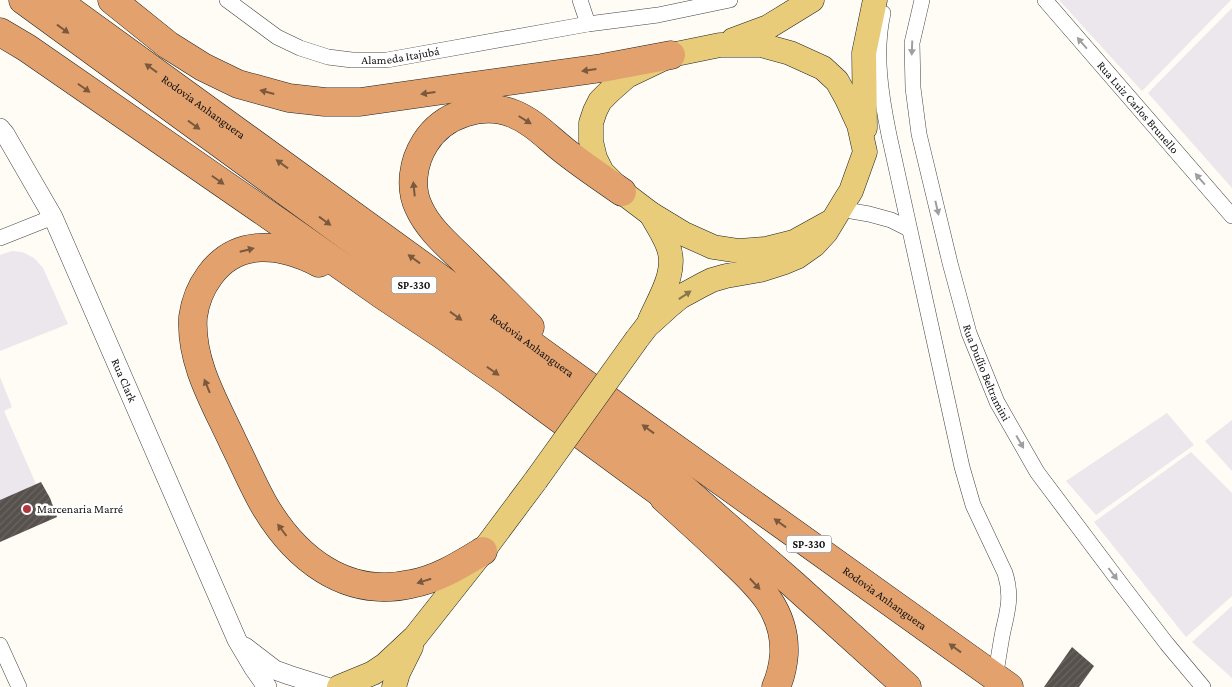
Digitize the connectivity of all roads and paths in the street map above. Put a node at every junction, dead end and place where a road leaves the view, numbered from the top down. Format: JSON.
{"nodes":[{"id":1,"x":23,"y":0,"type":"edge"},
{"id":2,"x":56,"y":0,"type":"edge"},
{"id":3,"x":112,"y":0,"type":"edge"},
{"id":4,"x":227,"y":0,"type":"edge"},
{"id":5,"x":580,"y":0,"type":"edge"},
{"id":6,"x":730,"y":0,"type":"edge"},
{"id":7,"x":812,"y":0,"type":"edge"},
{"id":8,"x":875,"y":0,"type":"edge"},
{"id":9,"x":886,"y":0,"type":"edge"},
{"id":10,"x":922,"y":0,"type":"edge"},
{"id":11,"x":1045,"y":0,"type":"edge"},
{"id":12,"x":588,"y":24,"type":"junction"},
{"id":13,"x":0,"y":32,"type":"edge"},
{"id":14,"x":720,"y":45,"type":"junction"},
{"id":15,"x":671,"y":55,"type":"junction"},
{"id":16,"x":0,"y":128,"type":"edge"},
{"id":17,"x":865,"y":152,"type":"junction"},
{"id":18,"x":622,"y":192,"type":"junction"},
{"id":19,"x":652,"y":214,"type":"junction"},
{"id":20,"x":836,"y":215,"type":"junction"},
{"id":21,"x":1232,"y":216,"type":"edge"},
{"id":22,"x":54,"y":217,"type":"junction"},
{"id":23,"x":909,"y":229,"type":"junction"},
{"id":24,"x":0,"y":238,"type":"edge"},
{"id":25,"x":381,"y":294,"type":"junction"},
{"id":26,"x":642,"y":332,"type":"junction"},
{"id":27,"x":623,"y":411,"type":"junction"},
{"id":28,"x":642,"y":479,"type":"junction"},
{"id":29,"x":483,"y":551,"type":"junction"},
{"id":30,"x":793,"y":584,"type":"junction"},
{"id":31,"x":415,"y":638,"type":"junction"},
{"id":32,"x":236,"y":640,"type":"junction"},
{"id":33,"x":0,"y":645,"type":"edge"},
{"id":34,"x":1002,"y":682,"type":"edge"},
{"id":35,"x":19,"y":687,"type":"edge"},
{"id":36,"x":267,"y":687,"type":"edge"},
{"id":37,"x":341,"y":687,"type":"edge"},
{"id":38,"x":394,"y":687,"type":"edge"},
{"id":39,"x":776,"y":687,"type":"edge"},
{"id":40,"x":907,"y":687,"type":"edge"},
{"id":41,"x":1203,"y":687,"type":"edge"}],
"edges":[{"from":1,"to":30,"type":"highway","name":"Rodovia Anhanguera","number":"SP-330","one_way":true},
{"from":27,"to":2,"type":"highway","name":"Rodovia Anhanguera","number":"SP-330","one_way":true},
{"from":15,"to":3,"type":"highway","one_way":true},
{"from":4,"to":12,"type":"street","name":"Alameda Itajubá"},
{"from":5,"to":12,"type":"street"},
{"from":6,"to":12,"type":"street","name":"Alameda Itajubá"},
{"from":7,"to":14,"type":"main road"},
{"from":8,"to":17,"type":"main road"},
{"from":9,"to":23,"type":"street"},
{"from":10,"to":41,"type":"street","name":"Rua Duílio Beltramini","one_way":true},
{"from":21,"to":11,"type":"street","name":"Rua Luiz Carlos Brunello","one_way":true},
{"from":13,"to":25,"type":"highway","one_way":true},
{"from":14,"to":15,"type":"main road"},
{"from":14,"to":17,"type":"main road"},
{"from":15,"to":18,"type":"main road"},
{"from":16,"to":22,"type":"street","name":"Rua Clark"},
{"from":17,"to":20,"type":"main road"},
{"from":18,"to":19,"type":"main road"},
{"from":27,"to":18,"type":"highway","one_way":true},
{"from":19,"to":20,"type":"main road"},
{"from":19,"to":26,"type":"main road"},
{"from":20,"to":23,"type":"street"},
{"from":26,"to":20,"type":"main road","one_way":true},
{"from":22,"to":24,"type":"street"},
{"from":22,"to":32,"type":"street","name":"Rua Clark"},
{"from":23,"to":34,"type":"street"},
{"from":25,"to":28,"type":"highway","one_way":true},
{"from":29,"to":25,"type":"highway","one_way":true},
{"from":26,"to":29,"type":"main road","bridge":true},
{"from":34,"to":27,"type":"highway","name":"Rodovia Anhanguera","number":"SP-330","one_way":true},
{"from":28,"to":30,"type":"highway"},
{"from":28,"to":39,"type":"highway","one_way":true},
{"from":29,"to":31,"type":"main road"},
{"from":30,"to":40,"type":"highway","name":"Rodovia Anhanguera","number":"SP-330"},
{"from":31,"to":37,"type":"main road"},
{"from":31,"to":38,"type":"main road"},
{"from":32,"to":36,"type":"street","name":"Rua Clark"},
{"from":32,"to":37,"type":"street","name":"Rua Clark"},
{"from":33,"to":35,"type":"street"}]}
